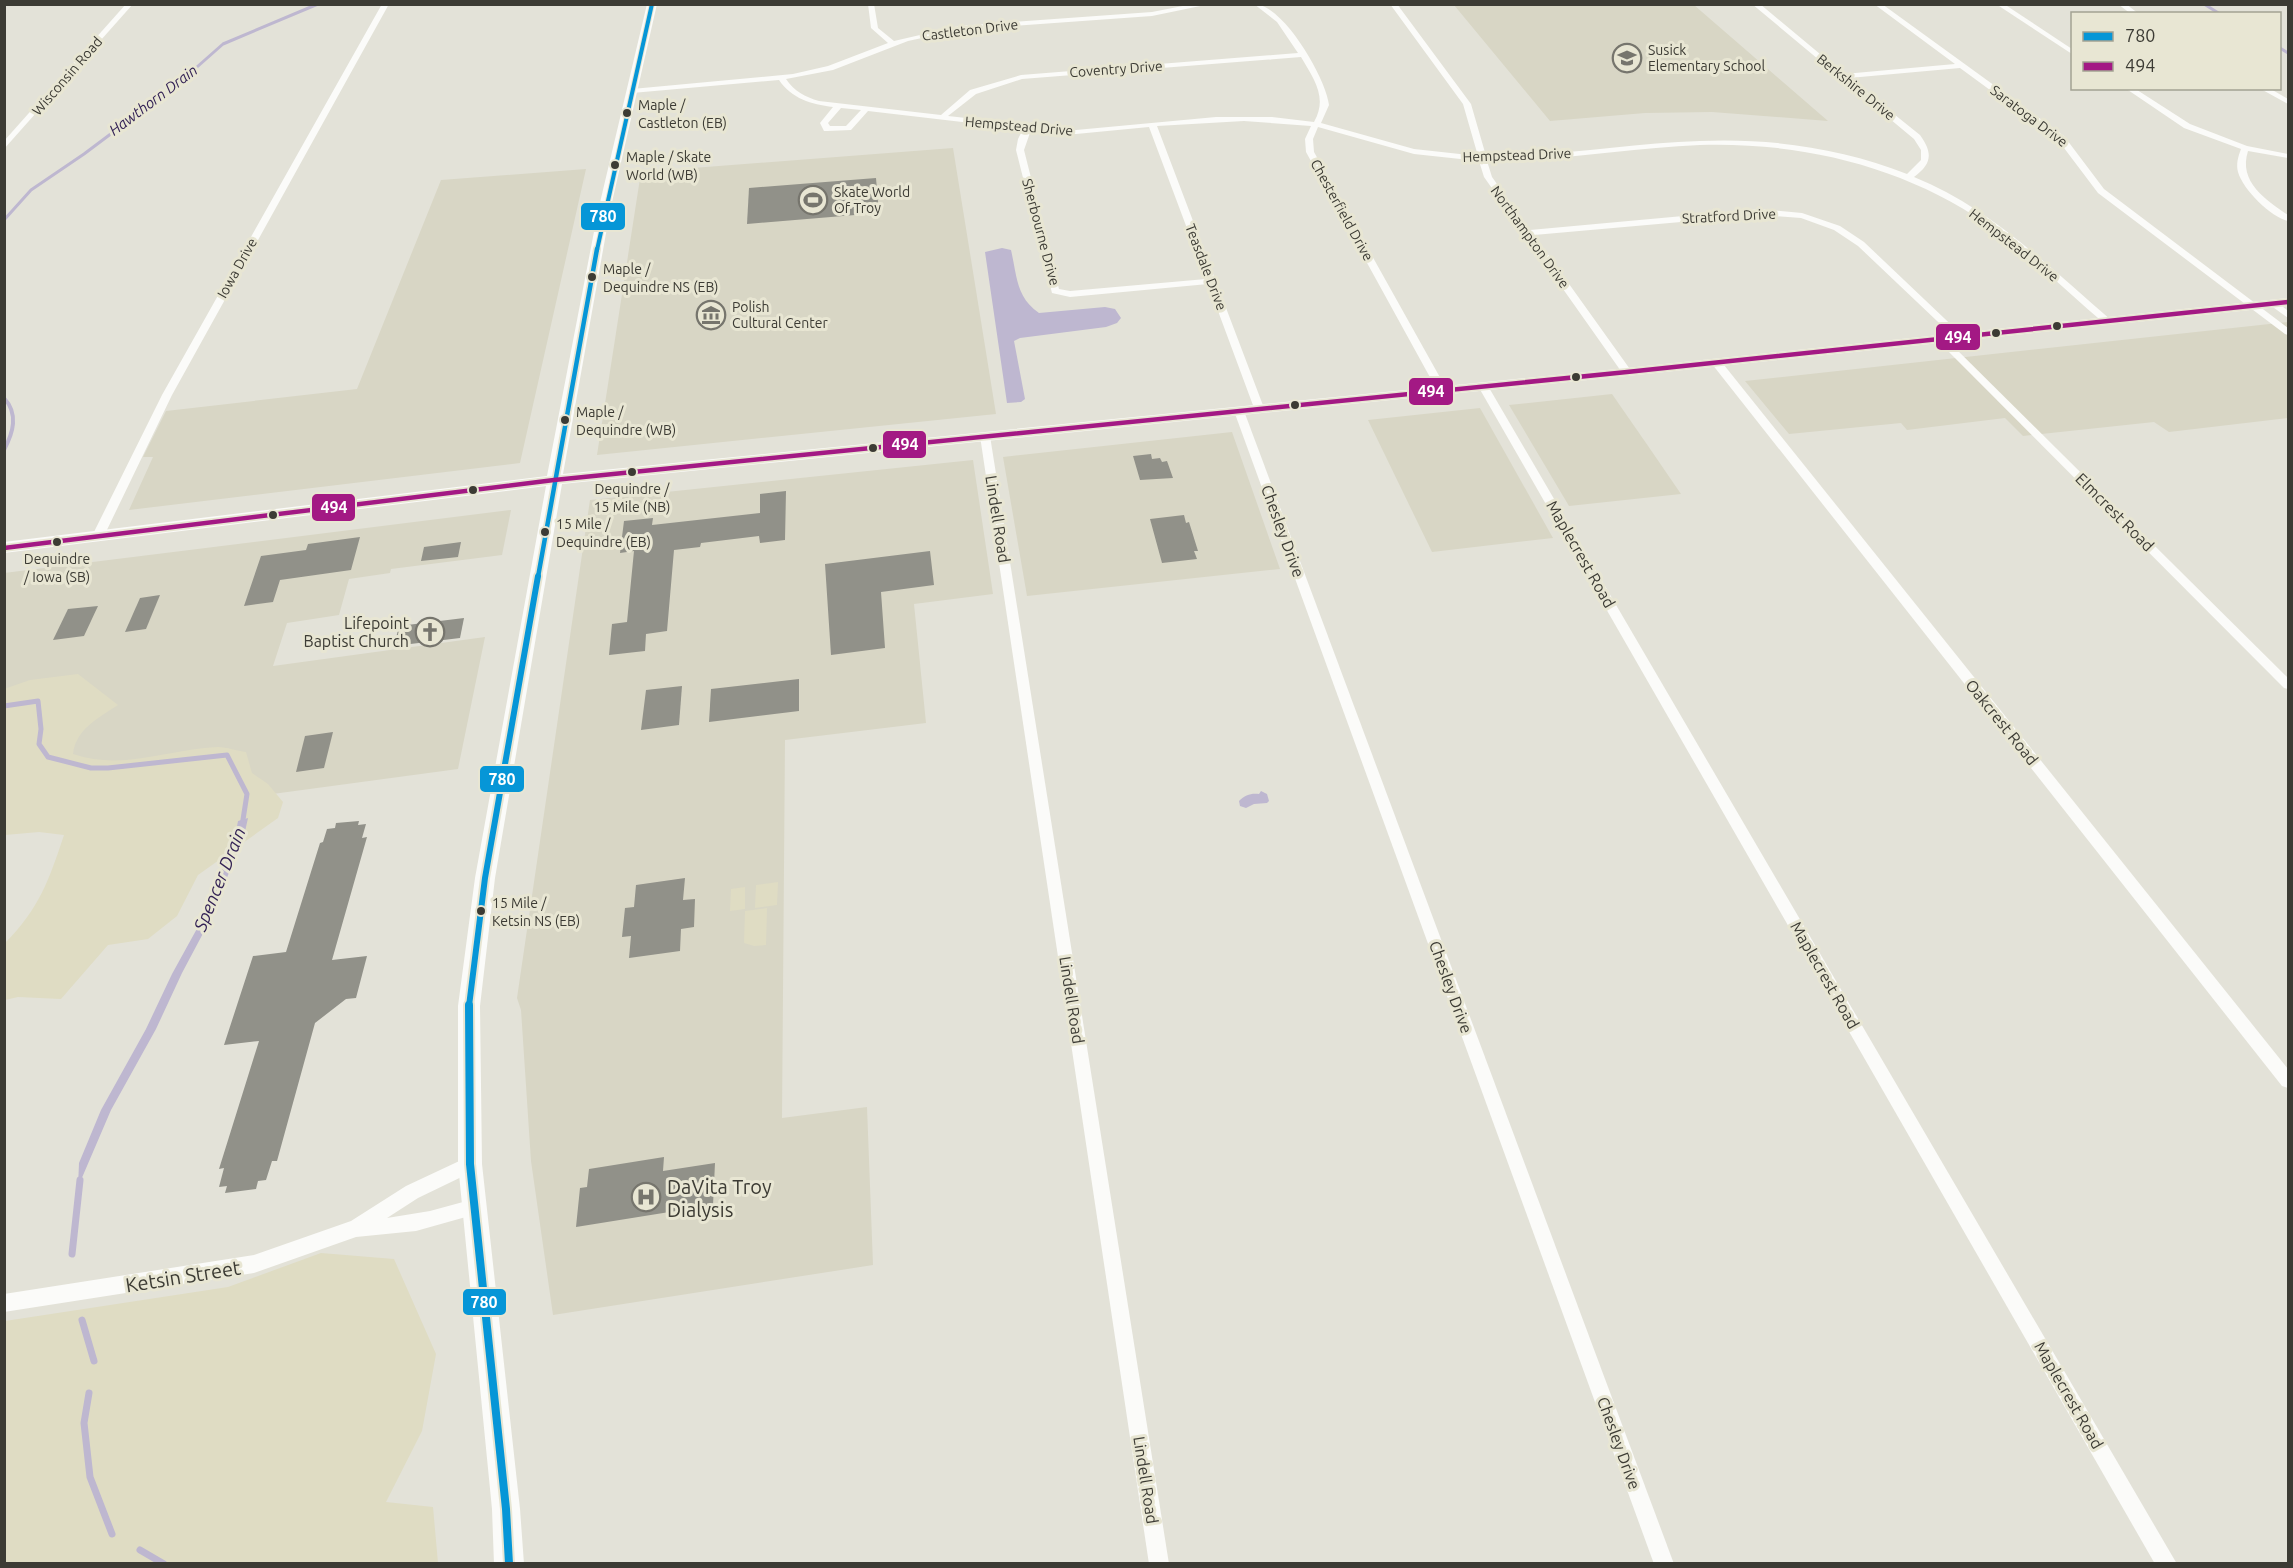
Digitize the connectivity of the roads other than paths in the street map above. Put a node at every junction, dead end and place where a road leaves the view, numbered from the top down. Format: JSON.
{"nodes":[{"id":1,"x":130,"y":4,"type":"edge"},
{"id":2,"x":386,"y":4,"type":"edge"},
{"id":3,"x":652,"y":4,"type":"edge"},
{"id":4,"x":871,"y":4,"type":"edge"},
{"id":5,"x":1207,"y":4,"type":"edge"},
{"id":6,"x":1257,"y":4,"type":"edge"},
{"id":7,"x":1393,"y":4,"type":"edge"},
{"id":8,"x":1755,"y":4,"type":"edge"},
{"id":9,"x":1877,"y":4,"type":"edge"},
{"id":10,"x":1999,"y":4,"type":"edge"},
{"id":11,"x":892,"y":43,"type":"junction"},
{"id":12,"x":2071,"y":51,"type":"edge"},
{"id":13,"x":1301,"y":55,"type":"junction"},
{"id":14,"x":1961,"y":66,"type":"junction"},
{"id":15,"x":1842,"y":76,"type":"junction"},
{"id":16,"x":782,"y":79,"type":"junction"},
{"id":17,"x":2131,"y":90,"type":"edge"},
{"id":18,"x":2266,"y":90,"type":"edge"},
{"id":19,"x":632,"y":91,"type":"junction"},
{"id":20,"x":2289,"y":102,"type":"edge"},
{"id":21,"x":838,"y":106,"type":"junction"},
{"id":22,"x":866,"y":109,"type":"junction"},
{"id":23,"x":942,"y":118,"type":"junction"},
{"id":24,"x":1316,"y":124,"type":"junction"},
{"id":25,"x":1153,"y":126,"type":"junction"},
{"id":26,"x":1028,"y":128,"type":"junction"},
{"id":27,"x":4,"y":147,"type":"edge"},
{"id":28,"x":2245,"y":148,"type":"junction"},
{"id":29,"x":2289,"y":156,"type":"edge"},
{"id":30,"x":1481,"y":158,"type":"junction"},
{"id":31,"x":1907,"y":178,"type":"junction"},
{"id":32,"x":2289,"y":219,"type":"edge"},
{"id":33,"x":1527,"y":233,"type":"junction"},
{"id":34,"x":1211,"y":281,"type":"junction"},
{"id":35,"x":2289,"y":302,"type":"edge"},
{"id":36,"x":2273,"y":303,"type":"junction"},
{"id":37,"x":2253,"y":305,"type":"junction"},
{"id":38,"x":2289,"y":315,"type":"edge"},
{"id":39,"x":2108,"y":321,"type":"junction"},
{"id":40,"x":2289,"y":332,"type":"edge"},
{"id":41,"x":1959,"y":337,"type":"junction"},
{"id":42,"x":1941,"y":339,"type":"junction"},
{"id":43,"x":1716,"y":362,"type":"junction"},
{"id":44,"x":1627,"y":372,"type":"junction"},
{"id":45,"x":1483,"y":386,"type":"junction"},
{"id":46,"x":1442,"y":390,"type":"junction"},
{"id":47,"x":1259,"y":408,"type":"junction"},
{"id":48,"x":1239,"y":411,"type":"junction"},
{"id":49,"x":985,"y":436,"type":"junction"},
{"id":50,"x":554,"y":480,"type":"junction"},
{"id":51,"x":98,"y":536,"type":"junction"},
{"id":52,"x":4,"y":548,"type":"edge"},
{"id":53,"x":2289,"y":685,"type":"edge"},
{"id":54,"x":2289,"y":1082,"type":"edge"},
{"id":55,"x":470,"y":1164,"type":"junction"},
{"id":56,"x":474,"y":1207,"type":"junction"},
{"id":57,"x":356,"y":1228,"type":"junction"},
{"id":58,"x":4,"y":1303,"type":"edge"},
{"id":59,"x":509,"y":1563,"type":"edge"},
{"id":60,"x":1159,"y":1563,"type":"edge"},
{"id":61,"x":1664,"y":1563,"type":"edge"},
{"id":62,"x":2167,"y":1563,"type":"edge"}],
"edges":[{"from":1,"to":27,"type":"street","name":"Wisconsin Road"},
{"from":2,"to":51,"type":"street","name":"Iowa Drive"},
{"from":3,"to":19,"type":"main road"},
{"from":4,"to":11,"type":"street"},
{"from":5,"to":11,"type":"street","name":"Castleton Drive"},
{"from":6,"to":13,"type":"street","name":"Chesterfield Drive"},
{"from":7,"to":30,"type":"street","name":"Northampton Drive"},
{"from":8,"to":15,"type":"street","name":"Berkshire Drive"},
{"from":9,"to":14,"type":"street","name":"Saratoga Drive"},
{"from":10,"to":12,"type":"street"},
{"from":11,"to":16,"type":"street","name":"Castleton Drive"},
{"from":13,"to":23,"type":"street","name":"Coventry Drive"},
{"from":13,"to":24,"type":"street","name":"Chesterfield Drive"},
{"from":14,"to":15,"type":"street"},
{"from":14,"to":37,"type":"street","name":"Saratoga Drive"},
{"from":15,"to":31,"type":"street","name":"Berkshire Drive"},
{"from":16,"to":19,"type":"street","name":"Castleton Drive"},
{"from":16,"to":21,"type":"street","name":"Hempstead Drive"},
{"from":17,"to":28,"type":"street"},
{"from":18,"to":20,"type":"street"},
{"from":19,"to":50,"type":"main road"},
{"from":21,"to":22,"type":"street","name":"Hempstead Drive"},
{"from":21,"to":22,"type":"street"},
{"from":22,"to":23,"type":"street","name":"Hempstead Drive"},
{"from":23,"to":26,"type":"street","name":"Hempstead Drive"},
{"from":24,"to":25,"type":"street","name":"Hempstead Drive"},
{"from":24,"to":30,"type":"street","name":"Hempstead Drive"},
{"from":24,"to":46,"type":"street","name":"Chesterfield Drive"},
{"from":25,"to":26,"type":"street","name":"Hempstead Drive"},
{"from":25,"to":34,"type":"street","name":"Teasdale Drive"},
{"from":26,"to":34,"type":"street","name":"Sherbourne Drive"},
{"from":28,"to":29,"type":"street"},
{"from":28,"to":32,"type":"street"},
{"from":30,"to":31,"type":"street","name":"Hempstead Drive"},
{"from":30,"to":33,"type":"street","name":"Northampton Drive"},
{"from":31,"to":39,"type":"street","name":"Hempstead Drive"},
{"from":33,"to":41,"type":"street","name":"Stratford Drive"},
{"from":33,"to":44,"type":"street","name":"Northampton Drive"},
{"from":34,"to":47,"type":"street","name":"Teasdale Drive"},
{"from":35,"to":36,"type":"main road"},
{"from":36,"to":37,"type":"main road"},
{"from":36,"to":38,"type":"street"},
{"from":37,"to":39,"type":"main road"},
{"from":37,"to":40,"type":"street","name":"Saratoga Drive"},
{"from":39,"to":41,"type":"main road"},
{"from":41,"to":42,"type":"main road"},
{"from":42,"to":43,"type":"main road"},
{"from":42,"to":53,"type":"street","name":"Elmcrest Road"},
{"from":43,"to":44,"type":"main road"},
{"from":43,"to":54,"type":"street","name":"Oakcrest Road"},
{"from":44,"to":45,"type":"main road"},
{"from":45,"to":46,"type":"main road"},
{"from":45,"to":62,"type":"street","name":"Maplecrest Road"},
{"from":46,"to":47,"type":"main road"},
{"from":47,"to":48,"type":"main road"},
{"from":48,"to":49,"type":"main road"},
{"from":48,"to":61,"type":"street","name":"Chesley Drive"},
{"from":49,"to":50,"type":"main road"},
{"from":49,"to":60,"type":"street","name":"Lindell Road"},
{"from":50,"to":51,"type":"main road"},
{"from":50,"to":55,"type":"main road"},
{"from":51,"to":52,"type":"main road"},
{"from":55,"to":56,"type":"main road"},
{"from":55,"to":57,"type":"street","name":"Ketsin Street"},
{"from":56,"to":57,"type":"street","name":"Ketsin Street"},
{"from":56,"to":59,"type":"main road"},
{"from":57,"to":58,"type":"street","name":"Ketsin Street"}]}
